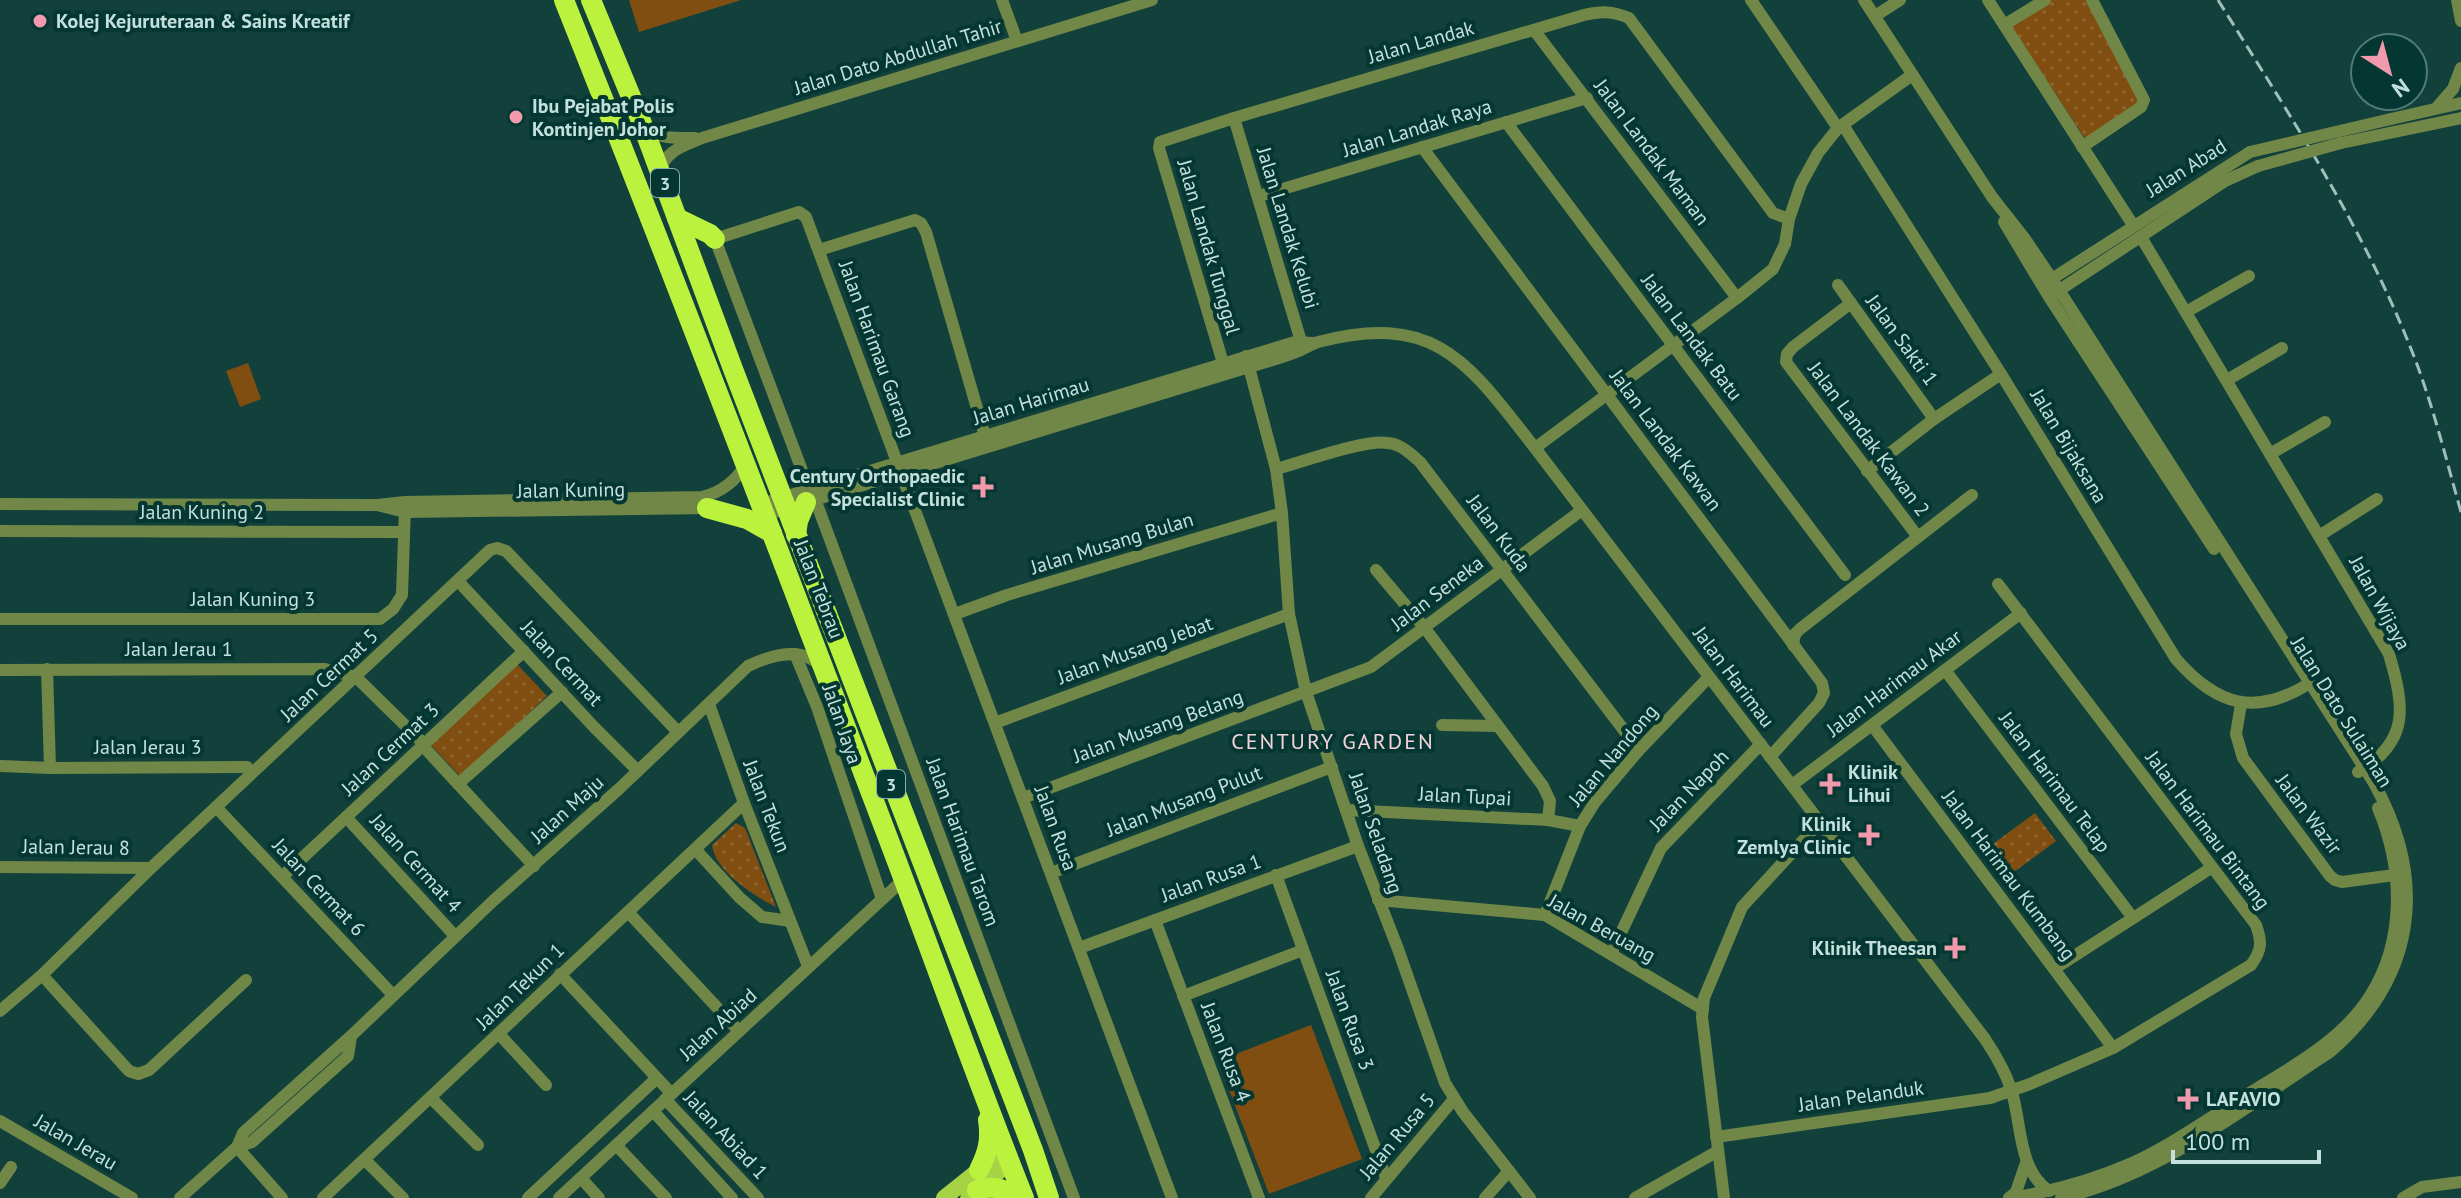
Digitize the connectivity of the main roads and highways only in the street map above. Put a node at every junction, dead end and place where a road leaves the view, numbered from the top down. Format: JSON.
{"nodes":[{"id":1,"x":564,"y":0,"type":"edge"},
{"id":2,"x":591,"y":0,"type":"edge"},
{"id":3,"x":677,"y":218,"type":"junction"},
{"id":4,"x":715,"y":239,"type":"road end"},
{"id":5,"x":707,"y":508,"type":"road end"},
{"id":6,"x":766,"y":517,"type":"junction"},
{"id":7,"x":986,"y":1032,"type":"junction"},
{"id":8,"x":985,"y":1101,"type":"junction"},
{"id":9,"x":1008,"y":1157,"type":"junction"},
{"id":10,"x":975,"y":1186,"type":"edge"},
{"id":11,"x":944,"y":1198,"type":"edge"},
{"id":12,"x":1016,"y":1198,"type":"edge"},
{"id":13,"x":1024,"y":1198,"type":"edge"},
{"id":14,"x":1042,"y":1198,"type":"edge"},
{"id":15,"x":1049,"y":1198,"type":"edge"}],
"edges":[{"from":1,"to":6,"type":"highway","name":"Jalan Tebrau","number":"3"},
{"from":2,"to":3,"type":"highway","name":"Jalan Tebrau","number":"3"},
{"from":3,"to":4,"type":"highway"},
{"from":3,"to":7,"type":"highway","name":"Jalan Tebrau","number":"3"},
{"from":5,"to":6,"type":"highway"},
{"from":6,"to":8,"type":"highway","name":"Jalan Tebrau","number":"3"},
{"from":7,"to":9,"type":"highway"},
{"from":7,"to":15,"type":"highway","name":"Jalan Tebrau","number":"3"},
{"from":8,"to":9,"type":"highway","name":"Jalan Tebrau","number":"3"},
{"from":8,"to":10,"type":"highway"},
{"from":9,"to":10,"type":"main road"},
{"from":9,"to":13,"type":"highway","name":"Jalan Tebrau","number":"3"},
{"from":9,"to":14,"type":"highway"},
{"from":10,"to":11,"type":"main road"},
{"from":10,"to":12,"type":"highway"}]}
